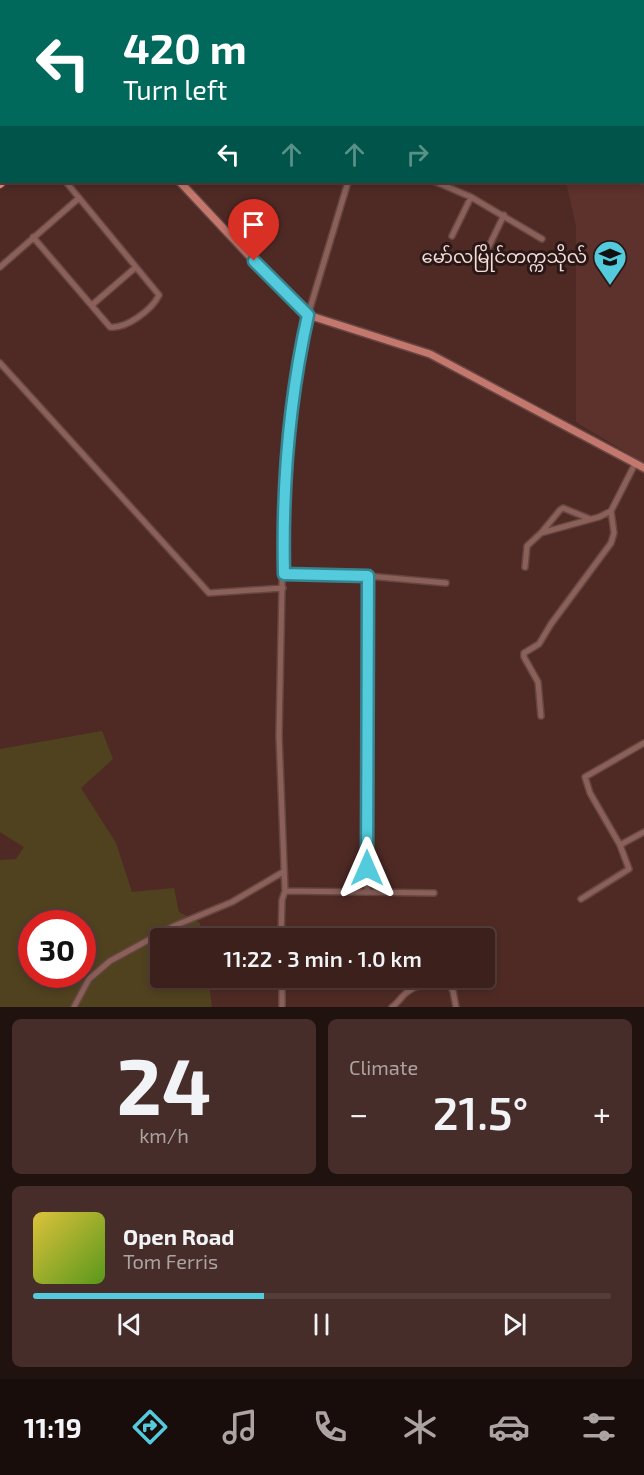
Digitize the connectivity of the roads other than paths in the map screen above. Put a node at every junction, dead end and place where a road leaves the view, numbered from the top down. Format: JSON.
{"nodes":[{"id":1,"x":67,"y":183,"type":"edge"},
{"id":2,"x":181,"y":183,"type":"edge"},
{"id":3,"x":348,"y":183,"type":"edge"},
{"id":4,"x":438,"y":183,"type":"edge"},
{"id":5,"x":471,"y":197,"type":"junction"},
{"id":6,"x":80,"y":198,"type":"junction"},
{"id":7,"x":504,"y":215,"type":"junction"},
{"id":8,"x":452,"y":236,"type":"dead end"},
{"id":9,"x":33,"y":237,"type":"junction"},
{"id":10,"x":542,"y":238,"type":"dead end"},
{"id":11,"x":489,"y":246,"type":"dead end"},
{"id":12,"x":0,"y":267,"type":"edge"},
{"id":13,"x":136,"y":267,"type":"junction"},
{"id":14,"x":92,"y":305,"type":"junction"},
{"id":15,"x":308,"y":315,"type":"junction"},
{"id":16,"x":0,"y":363,"type":"edge"},
{"id":17,"x":635,"y":464,"type":"junction"},
{"id":18,"x":644,"y":468,"type":"edge"},
{"id":19,"x":611,"y":511,"type":"junction"},
{"id":20,"x":590,"y":519,"type":"junction"},
{"id":21,"x":541,"y":533,"type":"junction"},
{"id":22,"x":525,"y":567,"type":"dead end"},
{"id":23,"x":284,"y":574,"type":"junction"},
{"id":24,"x":368,"y":576,"type":"junction"},
{"id":25,"x":447,"y":583,"type":"dead end"},
{"id":26,"x":283,"y":588,"type":"junction"},
{"id":27,"x":541,"y":716,"type":"dead end"},
{"id":28,"x":644,"y":743,"type":"edge"},
{"id":29,"x":644,"y":832,"type":"edge"},
{"id":30,"x":620,"y":845,"type":"junction"},
{"id":31,"x":283,"y":872,"type":"junction"},
{"id":32,"x":285,"y":891,"type":"junction"},
{"id":33,"x":367,"y":891,"type":"junction"},
{"id":34,"x":434,"y":893,"type":"dead end"},
{"id":35,"x":581,"y":899,"type":"dead end"},
{"id":36,"x":281,"y":928,"type":"edge"},
{"id":37,"x":282,"y":988,"type":"edge"},
{"id":38,"x":74,"y":1007,"type":"edge"},
{"id":39,"x":282,"y":1007,"type":"edge"},
{"id":40,"x":392,"y":1007,"type":"edge"},
{"id":41,"x":456,"y":1007,"type":"edge"}],
"edges":[{"from":1,"to":6,"type":"street"},
{"from":2,"to":15,"type":"main road"},
{"from":3,"to":15,"type":"street"},
{"from":4,"to":5,"type":"street"},
{"from":5,"to":7,"type":"street"},
{"from":5,"to":8,"type":"street"},
{"from":6,"to":9,"type":"street"},
{"from":6,"to":13,"type":"street"},
{"from":7,"to":10,"type":"street"},
{"from":7,"to":11,"type":"street"},
{"from":9,"to":12,"type":"street"},
{"from":9,"to":14,"type":"street"},
{"from":13,"to":14,"type":"street"},
{"from":13,"to":14,"type":"street"},
{"from":15,"to":17,"type":"main road"},
{"from":15,"to":23,"type":"street"},
{"from":16,"to":26,"type":"street"},
{"from":17,"to":18,"type":"main road"},
{"from":17,"to":19,"type":"street"},
{"from":19,"to":20,"type":"street"},
{"from":19,"to":27,"type":"street"},
{"from":20,"to":21,"type":"street"},
{"from":20,"to":21,"type":"street"},
{"from":21,"to":22,"type":"street"},
{"from":23,"to":24,"type":"street"},
{"from":23,"to":26,"type":"street"},
{"from":24,"to":25,"type":"street"},
{"from":24,"to":33,"type":"street"},
{"from":26,"to":31,"type":"street"},
{"from":28,"to":30,"type":"street"},
{"from":29,"to":30,"type":"street"},
{"from":30,"to":35,"type":"street"},
{"from":31,"to":32,"type":"street"},
{"from":31,"to":38,"type":"street"},
{"from":32,"to":33,"type":"street"},
{"from":32,"to":36,"type":"street"},
{"from":33,"to":34,"type":"street"},
{"from":37,"to":39,"type":"street"},
{"from":40,"to":41,"type":"street"}]}
